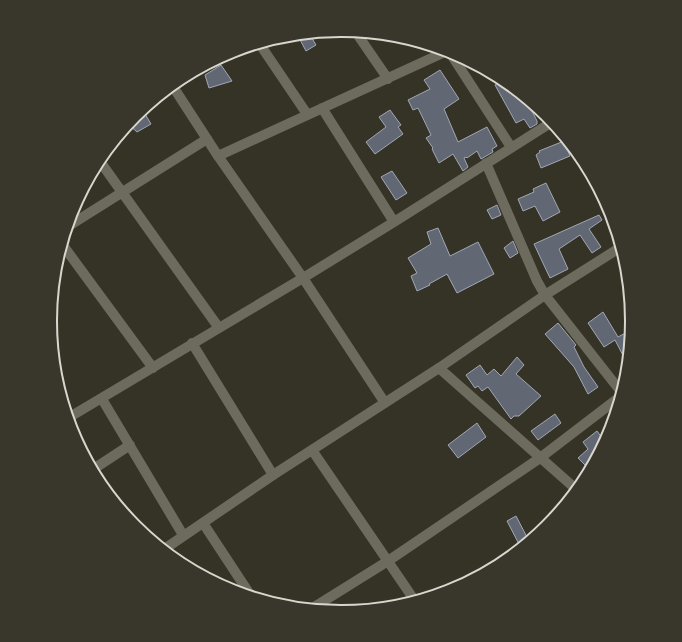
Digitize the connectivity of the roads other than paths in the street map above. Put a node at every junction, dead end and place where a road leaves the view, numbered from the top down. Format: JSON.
{"nodes":[{"id":1,"x":360,"y":38,"type":"edge"},
{"id":2,"x":263,"y":48,"type":"edge"},
{"id":3,"x":440,"y":55,"type":"edge"},
{"id":4,"x":454,"y":61,"type":"edge"},
{"id":5,"x":388,"y":79,"type":"junction"},
{"id":6,"x":175,"y":91,"type":"edge"},
{"id":7,"x":322,"y":108,"type":"junction"},
{"id":8,"x":308,"y":114,"type":"junction"},
{"id":9,"x":547,"y":125,"type":"edge"},
{"id":10,"x":207,"y":139,"type":"junction"},
{"id":11,"x":511,"y":147,"type":"junction"},
{"id":12,"x":218,"y":156,"type":"junction"},
{"id":13,"x":486,"y":163,"type":"junction"},
{"id":14,"x":103,"y":166,"type":"edge"},
{"id":15,"x":122,"y":193,"type":"junction"},
{"id":16,"x":75,"y":222,"type":"edge"},
{"id":17,"x":394,"y":222,"type":"junction"},
{"id":18,"x":66,"y":250,"type":"edge"},
{"id":19,"x":616,"y":250,"type":"edge"},
{"id":20,"x":303,"y":278,"type":"junction"},
{"id":21,"x":545,"y":295,"type":"junction"},
{"id":22,"x":219,"y":328,"type":"junction"},
{"id":23,"x":192,"y":343,"type":"junction"},
{"id":24,"x":153,"y":368,"type":"junction"},
{"id":25,"x":439,"y":368,"type":"junction"},
{"id":26,"x":617,"y":389,"type":"edge"},
{"id":27,"x":102,"y":399,"type":"junction"},
{"id":28,"x":613,"y":401,"type":"edge"},
{"id":29,"x":385,"y":403,"type":"junction"},
{"id":30,"x":73,"y":415,"type":"edge"},
{"id":31,"x":130,"y":445,"type":"junction"},
{"id":32,"x":312,"y":450,"type":"junction"},
{"id":33,"x":540,"y":458,"type":"junction"},
{"id":34,"x":97,"y":467,"type":"edge"},
{"id":35,"x":273,"y":476,"type":"junction"},
{"id":36,"x":572,"y":486,"type":"edge"},
{"id":37,"x":203,"y":522,"type":"junction"},
{"id":38,"x":183,"y":536,"type":"junction"},
{"id":39,"x":168,"y":546,"type":"edge"},
{"id":40,"x":388,"y":561,"type":"junction"},
{"id":41,"x":245,"y":588,"type":"edge"},
{"id":42,"x":412,"y":596,"type":"edge"},
{"id":43,"x":319,"y":604,"type":"edge"}],
"edges":[{"from":1,"to":5,"type":"street"},
{"from":2,"to":8,"type":"street"},
{"from":3,"to":5,"type":"street"},
{"from":4,"to":11,"type":"street"},
{"from":5,"to":7,"type":"street"},
{"from":6,"to":10,"type":"street"},
{"from":7,"to":8,"type":"street"},
{"from":7,"to":17,"type":"street"},
{"from":8,"to":12,"type":"street"},
{"from":9,"to":11,"type":"street"},
{"from":10,"to":12,"type":"street"},
{"from":10,"to":15,"type":"street"},
{"from":11,"to":13,"type":"street"},
{"from":12,"to":20,"type":"street"},
{"from":13,"to":17,"type":"street"},
{"from":13,"to":21,"type":"street"},
{"from":14,"to":15,"type":"street"},
{"from":15,"to":16,"type":"street"},
{"from":15,"to":22,"type":"street"},
{"from":17,"to":20,"type":"street"},
{"from":18,"to":24,"type":"street"},
{"from":19,"to":21,"type":"street"},
{"from":20,"to":22,"type":"street"},
{"from":20,"to":29,"type":"street"},
{"from":21,"to":25,"type":"street"},
{"from":21,"to":26,"type":"street"},
{"from":22,"to":23,"type":"street"},
{"from":23,"to":24,"type":"street"},
{"from":23,"to":35,"type":"street"},
{"from":24,"to":27,"type":"street"},
{"from":25,"to":29,"type":"street"},
{"from":25,"to":33,"type":"street"},
{"from":27,"to":30,"type":"street"},
{"from":27,"to":31,"type":"street"},
{"from":28,"to":33,"type":"street"},
{"from":29,"to":32,"type":"street"},
{"from":31,"to":34,"type":"street"},
{"from":31,"to":38,"type":"street"},
{"from":32,"to":35,"type":"street"},
{"from":32,"to":40,"type":"street"},
{"from":33,"to":36,"type":"street"},
{"from":33,"to":40,"type":"street"},
{"from":35,"to":37,"type":"street"},
{"from":37,"to":38,"type":"street"},
{"from":37,"to":41,"type":"street"},
{"from":38,"to":39,"type":"street"},
{"from":40,"to":42,"type":"street"},
{"from":40,"to":43,"type":"street"}]}
